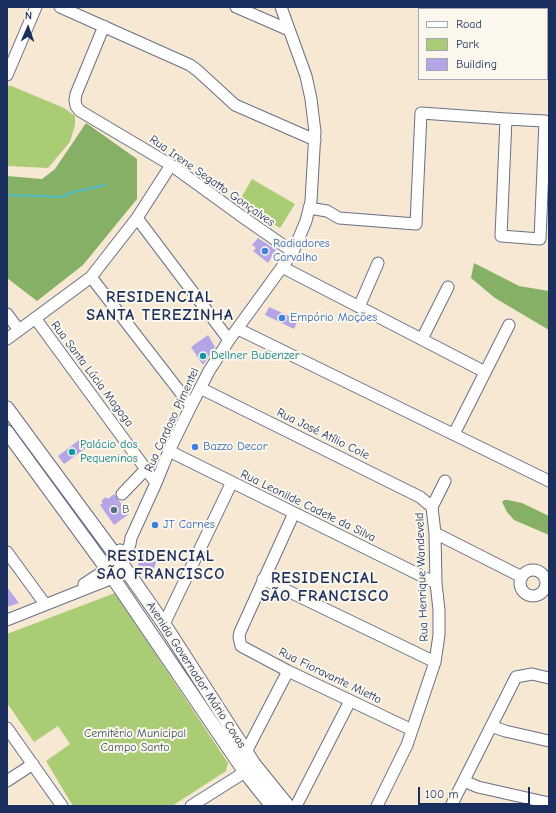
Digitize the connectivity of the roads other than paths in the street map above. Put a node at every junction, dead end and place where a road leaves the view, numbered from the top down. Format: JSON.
{"nodes":[{"id":1,"x":36,"y":7,"type":"edge"},
{"id":2,"x":60,"y":7,"type":"edge"},
{"id":3,"x":236,"y":7,"type":"edge"},
{"id":4,"x":280,"y":7,"type":"edge"},
{"id":5,"x":104,"y":26,"type":"junction"},
{"id":6,"x":289,"y":30,"type":"junction"},
{"id":7,"x":7,"y":75,"type":"edge"},
{"id":8,"x":506,"y":119,"type":"junction"},
{"id":9,"x":315,"y":140,"type":"junction"},
{"id":10,"x":546,"y":155,"type":"edge"},
{"id":11,"x":171,"y":165,"type":"junction"},
{"id":12,"x":309,"y":208,"type":"junction"},
{"id":13,"x":545,"y":209,"type":"edge"},
{"id":14,"x":137,"y":218,"type":"junction"},
{"id":15,"x":293,"y":252,"type":"junction"},
{"id":16,"x":378,"y":263,"type":"dead end"},
{"id":17,"x":282,"y":267,"type":"junction"},
{"id":18,"x":91,"y":277,"type":"junction"},
{"id":19,"x":448,"y":287,"type":"dead end"},
{"id":20,"x":359,"y":307,"type":"junction"},
{"id":21,"x":7,"y":314,"type":"edge"},
{"id":22,"x":35,"y":318,"type":"junction"},
{"id":23,"x":509,"y":325,"type":"dead end"},
{"id":24,"x":238,"y":329,"type":"junction"},
{"id":25,"x":19,"y":330,"type":"junction"},
{"id":26,"x":7,"y":339,"type":"edge"},
{"id":27,"x":422,"y":339,"type":"junction"},
{"id":28,"x":229,"y":340,"type":"junction"},
{"id":29,"x":485,"y":372,"type":"junction"},
{"id":30,"x":200,"y":388,"type":"junction"},
{"id":31,"x":191,"y":406,"type":"junction"},
{"id":32,"x":7,"y":408,"type":"edge"},
{"id":33,"x":7,"y":432,"type":"edge"},
{"id":34,"x":454,"y":434,"type":"junction"},
{"id":35,"x":169,"y":452,"type":"junction"},
{"id":36,"x":146,"y":469,"type":"junction"},
{"id":37,"x":445,"y":481,"type":"dead end"},
{"id":38,"x":549,"y":481,"type":"edge"},
{"id":39,"x":232,"y":482,"type":"junction"},
{"id":40,"x":156,"y":483,"type":"junction"},
{"id":41,"x":122,"y":494,"type":"dead end"},
{"id":42,"x":432,"y":507,"type":"junction"},
{"id":43,"x":294,"y":513,"type":"junction"},
{"id":44,"x":435,"y":533,"type":"junction"},
{"id":45,"x":7,"y":552,"type":"edge"},
{"id":46,"x":119,"y":560,"type":"junction"},
{"id":47,"x":110,"y":574,"type":"junction"},
{"id":48,"x":522,"y":577,"type":"dead end"},
{"id":49,"x":263,"y":579,"type":"junction"},
{"id":50,"x":436,"y":583,"type":"junction"},
{"id":51,"x":45,"y":604,"type":"junction"},
{"id":52,"x":7,"y":620,"type":"edge"},
{"id":53,"x":164,"y":624,"type":"junction"},
{"id":54,"x":435,"y":662,"type":"junction"},
{"id":55,"x":288,"y":670,"type":"junction"},
{"id":56,"x":549,"y":678,"type":"edge"},
{"id":57,"x":350,"y":701,"type":"junction"},
{"id":58,"x":491,"y":726,"type":"junction"},
{"id":59,"x":7,"y":728,"type":"edge"},
{"id":60,"x":412,"y":730,"type":"junction"},
{"id":61,"x":549,"y":741,"type":"edge"},
{"id":62,"x":246,"y":752,"type":"junction"},
{"id":63,"x":33,"y":764,"type":"junction"},
{"id":64,"x":245,"y":772,"type":"junction"},
{"id":65,"x":7,"y":781,"type":"edge"},
{"id":66,"x":464,"y":781,"type":"junction"},
{"id":67,"x":549,"y":803,"type":"edge"},
{"id":68,"x":62,"y":806,"type":"edge"},
{"id":69,"x":191,"y":806,"type":"edge"},
{"id":70,"x":272,"y":806,"type":"edge"},
{"id":71,"x":288,"y":806,"type":"edge"},
{"id":72,"x":296,"y":806,"type":"edge"},
{"id":73,"x":377,"y":806,"type":"edge"},
{"id":74,"x":451,"y":806,"type":"edge"}],
"edges":[{"from":1,"to":7,"type":"street"},
{"from":2,"to":5,"type":"street"},
{"from":3,"to":6,"type":"street"},
{"from":4,"to":6,"type":"street","name":"Rua Cardoso Pimentel"},
{"from":5,"to":9,"type":"street"},
{"from":5,"to":11,"type":"street","name":"Rua Irene Segatto Gonçalves"},
{"from":6,"to":9,"type":"street","name":"Rua Cardoso Pimentel"},
{"from":8,"to":10,"type":"street"},
{"from":8,"to":12,"type":"street"},
{"from":8,"to":13,"type":"street"},
{"from":9,"to":12,"type":"street","name":"Rua Cardoso Pimentel"},
{"from":10,"to":13,"type":"street"},
{"from":11,"to":14,"type":"street"},
{"from":11,"to":15,"type":"street","name":"Rua Irene Segatto Gonçalves"},
{"from":12,"to":15,"type":"street","name":"Rua Cardoso Pimentel"},
{"from":14,"to":18,"type":"street"},
{"from":14,"to":28,"type":"street"},
{"from":15,"to":17,"type":"street","name":"Rua Cardoso Pimentel"},
{"from":16,"to":20,"type":"street"},
{"from":17,"to":20,"type":"street"},
{"from":17,"to":24,"type":"street","name":"Rua Cardoso Pimentel"},
{"from":18,"to":22,"type":"street"},
{"from":18,"to":31,"type":"street"},
{"from":19,"to":27,"type":"street"},
{"from":20,"to":27,"type":"street"},
{"from":21,"to":25,"type":"street"},
{"from":22,"to":25,"type":"street"},
{"from":22,"to":36,"type":"street","name":"Rua Santa Lúcia Magoga"},
{"from":23,"to":29,"type":"street"},
{"from":24,"to":28,"type":"street","name":"Rua Cardoso Pimentel"},
{"from":24,"to":34,"type":"street"},
{"from":25,"to":26,"type":"street"},
{"from":27,"to":29,"type":"street"},
{"from":28,"to":30,"type":"street","name":"Rua Cardoso Pimentel"},
{"from":29,"to":34,"type":"street"},
{"from":30,"to":31,"type":"street","name":"Rua Cardoso Pimentel"},
{"from":30,"to":42,"type":"street","name":"Rua José Atílio Cole"},
{"from":31,"to":35,"type":"street","name":"Rua Cardoso Pimentel"},
{"from":32,"to":46,"type":"main road","name":"Avenida Governador Mário Covas"},
{"from":33,"to":47,"type":"main road","name":"Avenida Governador Mário Covas"},
{"from":34,"to":38,"type":"street"},
{"from":35,"to":39,"type":"street","name":"Rua Leonilde Cadete da Silva"},
{"from":35,"to":40,"type":"street","name":"Rua Cardoso Pimentel"},
{"from":36,"to":40,"type":"street","name":"Rua Santa Lúcia Magoga"},
{"from":36,"to":41,"type":"street"},
{"from":37,"to":42,"type":"street","name":"Rua Henrique Wandeveld"},
{"from":39,"to":43,"type":"street","name":"Rua Leonilde Cadete da Silva"},
{"from":39,"to":53,"type":"street"},
{"from":40,"to":46,"type":"street","name":"Rua Cardoso Pimentel"},
{"from":42,"to":44,"type":"street","name":"Rua Henrique Wandeveld"},
{"from":43,"to":49,"type":"street"},
{"from":43,"to":50,"type":"street","name":"Rua Leonilde Cadete da Silva"},
{"from":44,"to":48,"type":"street"},
{"from":44,"to":50,"type":"street","name":"Rua Henrique Wandeveld"},
{"from":45,"to":51,"type":"street"},
{"from":46,"to":47,"type":"street","name":"Rua Cardoso Pimentel"},
{"from":46,"to":53,"type":"main road","name":"Avenida Governador Mário Covas"},
{"from":47,"to":51,"type":"street","name":"Rua Cardoso Pimentel"},
{"from":47,"to":64,"type":"main road","name":"Avenida Governador Mário Covas"},
{"from":49,"to":54,"type":"street"},
{"from":49,"to":55,"type":"street","name":"Rua Fioravante Mietto"},
{"from":50,"to":54,"type":"street","name":"Rua Henrique Wandeveld"},
{"from":51,"to":52,"type":"street","name":"Rua Cardoso Pimentel"},
{"from":53,"to":62,"type":"main road","name":"Avenida Governador Mário Covas"},
{"from":54,"to":60,"type":"street","name":"Rua Henrique Wandeveld"},
{"from":55,"to":57,"type":"street","name":"Rua Fioravante Mietto"},
{"from":55,"to":62,"type":"street"},
{"from":56,"to":58,"type":"street"},
{"from":57,"to":60,"type":"street","name":"Rua Fioravante Mietto"},
{"from":57,"to":72,"type":"street"},
{"from":58,"to":61,"type":"street"},
{"from":58,"to":66,"type":"street"},
{"from":59,"to":63,"type":"street"},
{"from":60,"to":73,"type":"street","name":"Rua Henrique Wandeveld"},
{"from":62,"to":71,"type":"main road","name":"Avenida Governador Mário Covas"},
{"from":63,"to":65,"type":"street"},
{"from":63,"to":68,"type":"street"},
{"from":64,"to":69,"type":"street"},
{"from":64,"to":70,"type":"main road","name":"Avenida Governador Mário Covas"},
{"from":66,"to":67,"type":"street"},
{"from":66,"to":74,"type":"street"}]}
